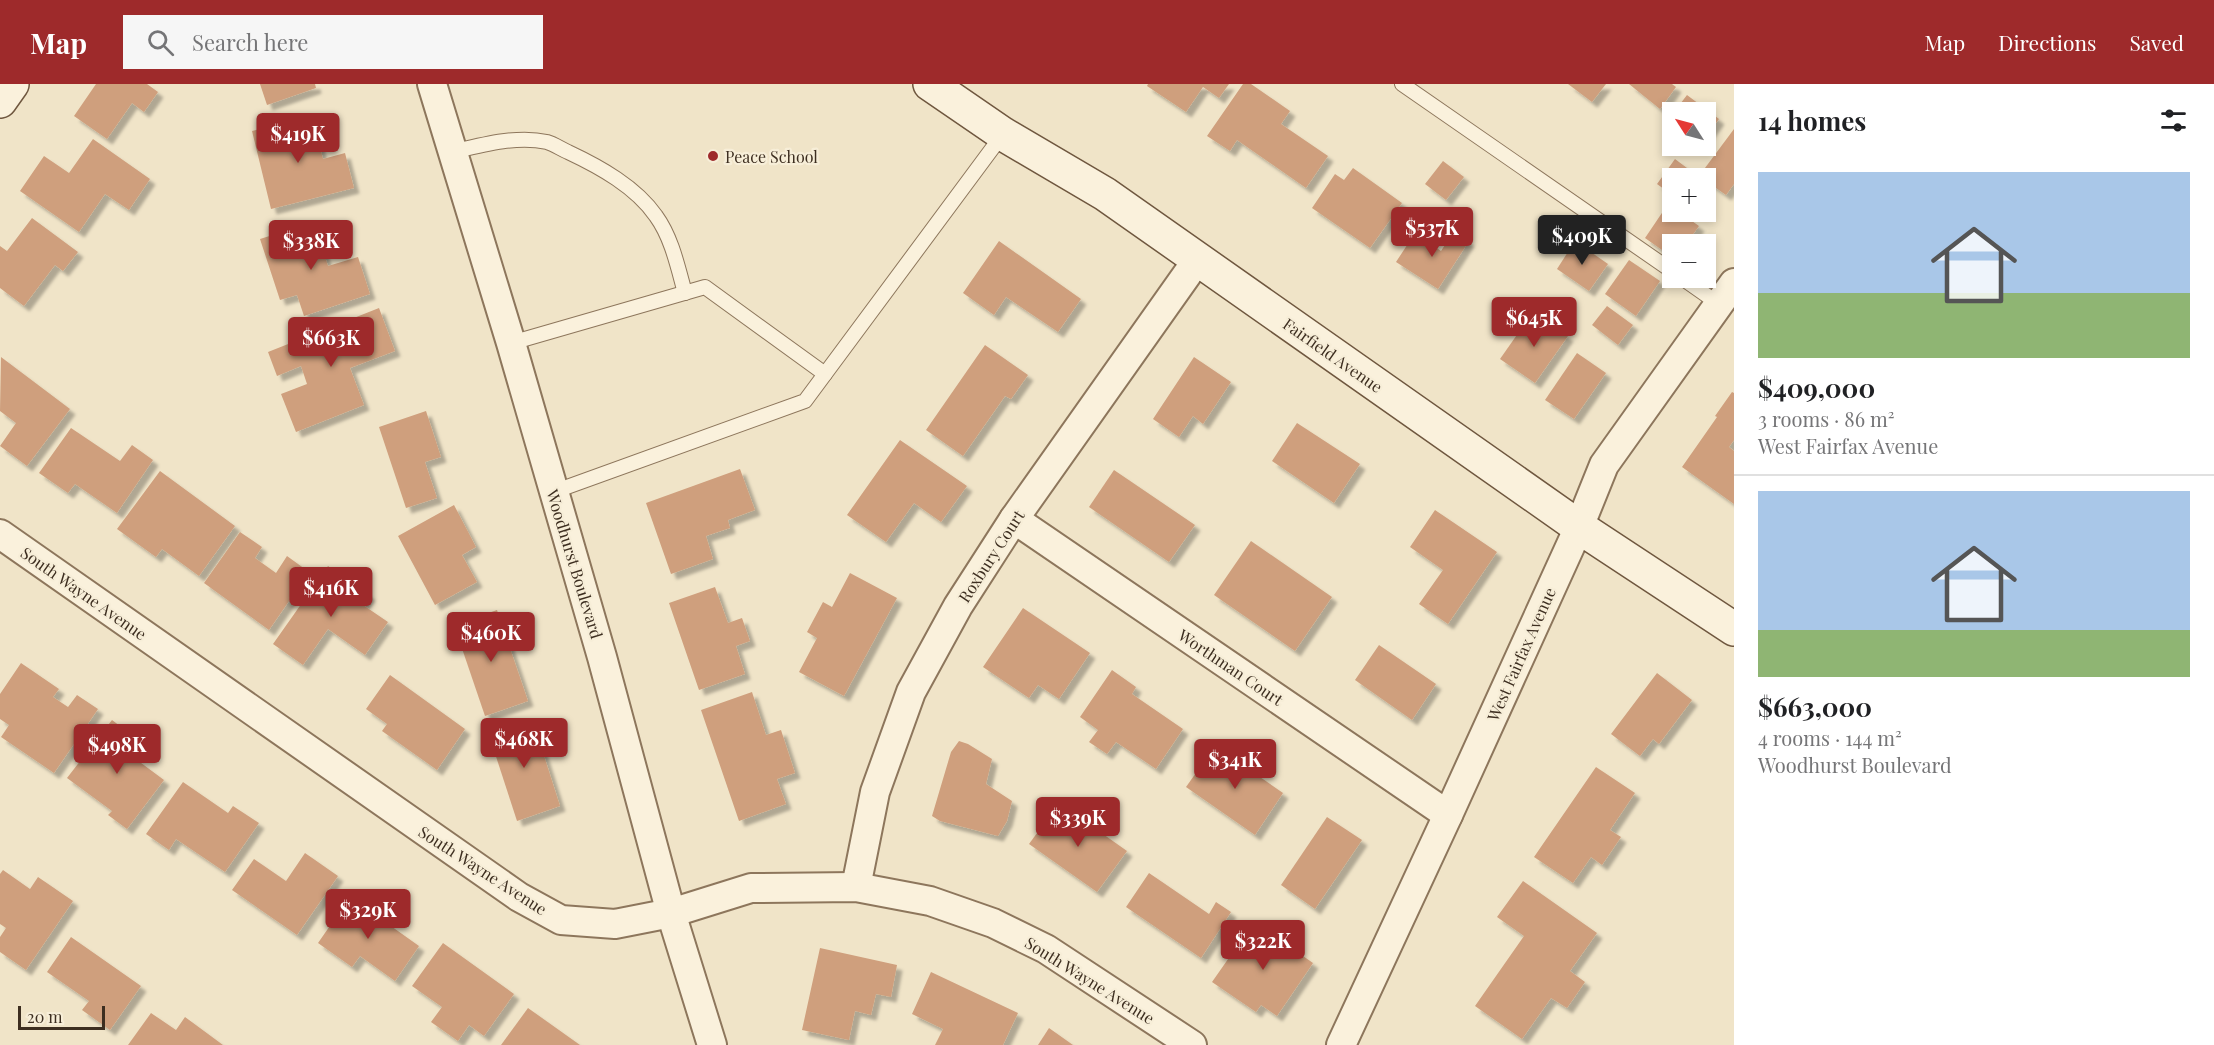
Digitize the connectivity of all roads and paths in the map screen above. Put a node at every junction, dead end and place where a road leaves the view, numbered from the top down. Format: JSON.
{"nodes":[{"id":1,"x":12,"y":84,"type":"edge"},
{"id":2,"x":432,"y":84,"type":"edge"},
{"id":3,"x":930,"y":84,"type":"edge"},
{"id":4,"x":1402,"y":84,"type":"edge"},
{"id":5,"x":0,"y":101,"type":"edge"},
{"id":6,"x":1003,"y":134,"type":"junction"},
{"id":7,"x":452,"y":152,"type":"junction"},
{"id":8,"x":1198,"y":259,"type":"junction"},
{"id":9,"x":1662,"y":264,"type":"edge"},
{"id":10,"x":1712,"y":288,"type":"edge"},
{"id":11,"x":685,"y":293,"type":"junction"},
{"id":12,"x":1727,"y":293,"type":"edge"},
{"id":13,"x":511,"y":343,"type":"junction"},
{"id":14,"x":825,"y":374,"type":"junction"},
{"id":15,"x":553,"y":492,"type":"junction"},
{"id":16,"x":1014,"y":519,"type":"junction"},
{"id":17,"x":1579,"y":527,"type":"junction"},
{"id":18,"x":0,"y":534,"type":"edge"},
{"id":19,"x":1734,"y":629,"type":"edge"},
{"id":20,"x":1448,"y":815,"type":"junction"},
{"id":21,"x":856,"y":887,"type":"junction"},
{"id":22,"x":672,"y":913,"type":"junction"},
{"id":23,"x":712,"y":1045,"type":"edge"},
{"id":24,"x":1192,"y":1045,"type":"edge"},
{"id":25,"x":1341,"y":1045,"type":"edge"}],
"edges":[{"from":1,"to":5,"type":"main road"},
{"from":2,"to":7,"type":"street","name":"Woodhurst Boulevard"},
{"from":3,"to":6,"type":"main road","name":"Fairfield Avenue"},
{"from":4,"to":9,"type":"lane"},
{"from":6,"to":8,"type":"main road","name":"Fairfield Avenue"},
{"from":6,"to":14,"type":"lane"},
{"from":7,"to":11,"type":"lane"},
{"from":7,"to":13,"type":"street","name":"Woodhurst Boulevard"},
{"from":8,"to":16,"type":"street","name":"Roxbury Court"},
{"from":8,"to":17,"type":"main road","name":"Fairfield Avenue"},
{"from":10,"to":12,"type":"lane"},
{"from":11,"to":13,"type":"lane"},
{"from":11,"to":14,"type":"lane"},
{"from":12,"to":17,"type":"street","name":"West Fairfax Avenue"},
{"from":13,"to":15,"type":"street","name":"Woodhurst Boulevard"},
{"from":14,"to":15,"type":"lane"},
{"from":15,"to":22,"type":"street","name":"Woodhurst Boulevard"},
{"from":16,"to":20,"type":"street","name":"Worthman Court"},
{"from":16,"to":21,"type":"street","name":"Roxbury Court"},
{"from":17,"to":19,"type":"main road","name":"Fairfield Avenue"},
{"from":17,"to":20,"type":"street","name":"West Fairfax Avenue"},
{"from":18,"to":22,"type":"street","name":"South Wayne Avenue"},
{"from":20,"to":25,"type":"street","name":"West Fairfax Avenue"},
{"from":21,"to":22,"type":"street","name":"South Wayne Avenue"},
{"from":21,"to":24,"type":"street","name":"South Wayne Avenue"},
{"from":22,"to":23,"type":"street","name":"Woodhurst Boulevard"}]}
